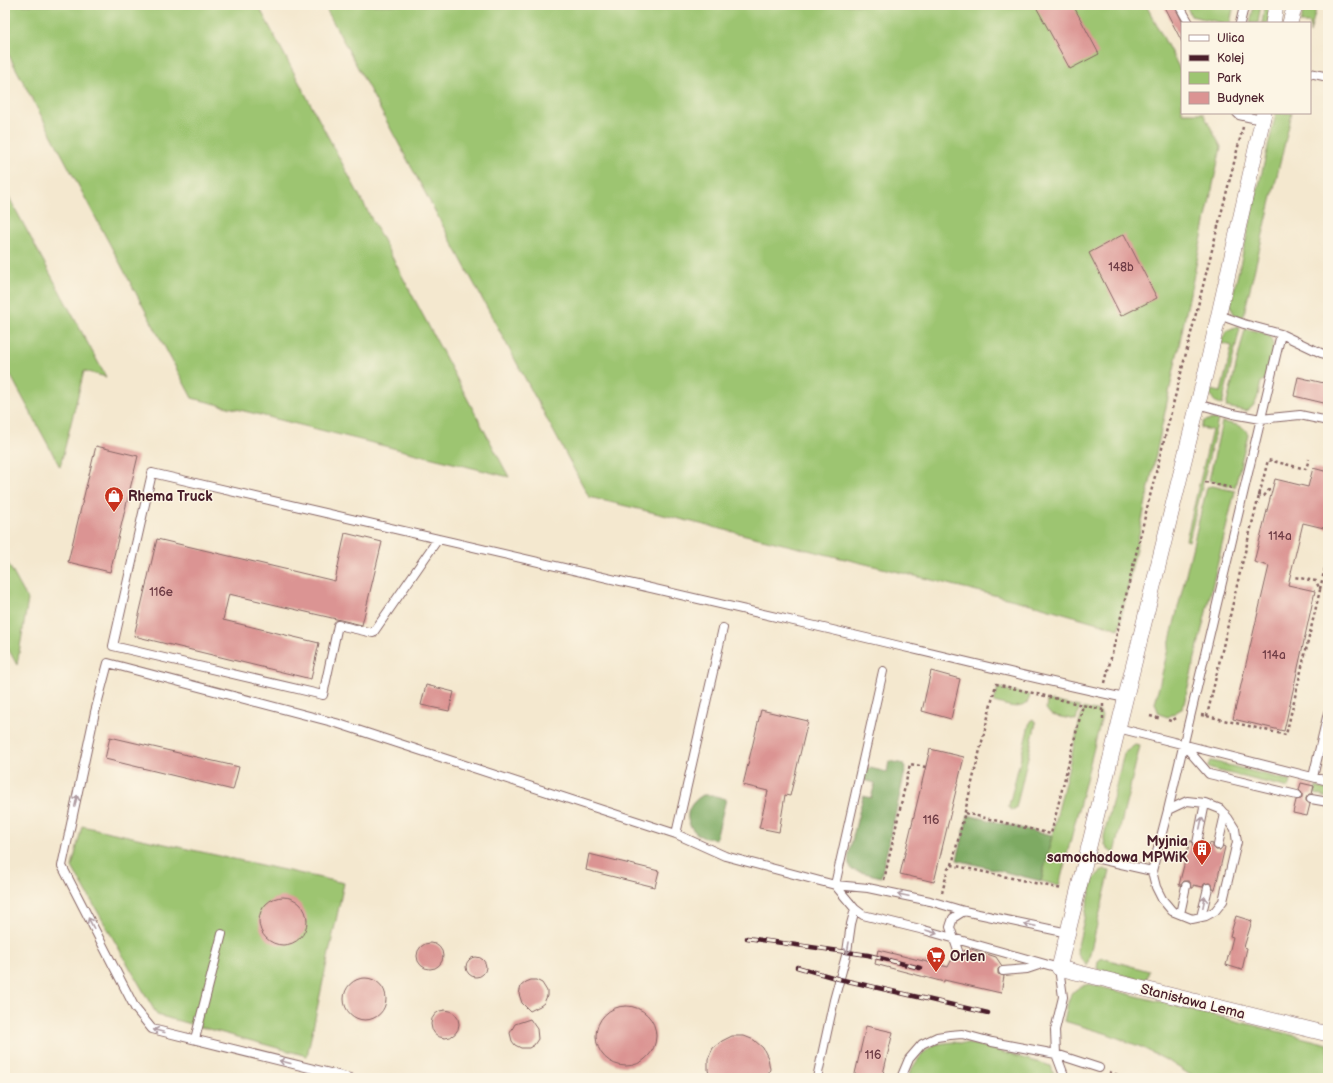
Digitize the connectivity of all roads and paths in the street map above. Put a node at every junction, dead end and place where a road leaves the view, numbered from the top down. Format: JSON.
{"nodes":[{"id":1,"x":1179,"y":5,"type":"edge"},
{"id":2,"x":1247,"y":5,"type":"edge"},
{"id":3,"x":1276,"y":5,"type":"edge"},
{"id":4,"x":1294,"y":5,"type":"edge"},
{"id":5,"x":1188,"y":22,"type":"edge"},
{"id":6,"x":1240,"y":22,"type":"edge"},
{"id":7,"x":1273,"y":22,"type":"edge"},
{"id":8,"x":1290,"y":22,"type":"edge"},
{"id":9,"x":1311,"y":73,"type":"edge"},
{"id":10,"x":1328,"y":77,"type":"edge"},
{"id":11,"x":1238,"y":114,"type":"edge"},
{"id":12,"x":1246,"y":117,"type":"junction"},
{"id":13,"x":1263,"y":117,"type":"edge"},
{"id":14,"x":1219,"y":315,"type":"junction"},
{"id":15,"x":1282,"y":334,"type":"junction"},
{"id":16,"x":1328,"y":355,"type":"edge"},
{"id":17,"x":1198,"y":404,"type":"junction"},
{"id":18,"x":1261,"y":419,"type":"junction"},
{"id":19,"x":1328,"y":421,"type":"edge"},
{"id":20,"x":1309,"y":459,"type":"dead end"},
{"id":21,"x":1205,"y":482,"type":"dead end"},
{"id":22,"x":1235,"y":489,"type":"dead end"},
{"id":23,"x":1272,"y":490,"type":"dead end"},
{"id":24,"x":1255,"y":494,"type":"dead end"},
{"id":25,"x":1259,"y":495,"type":"junction"},
{"id":26,"x":438,"y":538,"type":"junction"},
{"id":27,"x":1328,"y":556,"type":"edge"},
{"id":28,"x":1294,"y":577,"type":"dead end"},
{"id":29,"x":1320,"y":590,"type":"junction"},
{"id":30,"x":723,"y":628,"type":"dead end"},
{"id":31,"x":883,"y":671,"type":"dead end"},
{"id":32,"x":1103,"y":693,"type":"junction"},
{"id":33,"x":1126,"y":698,"type":"junction"},
{"id":34,"x":1083,"y":705,"type":"junction"},
{"id":35,"x":1103,"y":710,"type":"junction"},
{"id":36,"x":1182,"y":714,"type":"dead end"},
{"id":37,"x":1199,"y":714,"type":"dead end"},
{"id":38,"x":1328,"y":714,"type":"edge"},
{"id":39,"x":1150,"y":716,"type":"dead end"},
{"id":40,"x":1207,"y":716,"type":"junction"},
{"id":41,"x":1161,"y":719,"type":"dead end"},
{"id":42,"x":1168,"y":720,"type":"dead end"},
{"id":43,"x":1102,"y":724,"type":"dead end"},
{"id":44,"x":1118,"y":728,"type":"junction"},
{"id":45,"x":1183,"y":744,"type":"junction"},
{"id":46,"x":926,"y":767,"type":"dead end"},
{"id":47,"x":1313,"y":777,"type":"junction"},
{"id":48,"x":1328,"y":780,"type":"edge"},
{"id":49,"x":1298,"y":795,"type":"dead end"},
{"id":50,"x":1311,"y":799,"type":"dead end"},
{"id":51,"x":1328,"y":802,"type":"edge"},
{"id":52,"x":1205,"y":803,"type":"junction"},
{"id":53,"x":1168,"y":810,"type":"junction"},
{"id":54,"x":965,"y":813,"type":"junction"},
{"id":55,"x":1225,"y":814,"type":"junction"},
{"id":56,"x":676,"y":834,"type":"junction"},
{"id":57,"x":1197,"y":843,"type":"dead end"},
{"id":58,"x":1218,"y":845,"type":"dead end"},
{"id":59,"x":1086,"y":856,"type":"junction"},
{"id":60,"x":952,"y":865,"type":"junction"},
{"id":61,"x":1152,"y":871,"type":"junction"},
{"id":62,"x":890,"y":882,"type":"dead end"},
{"id":63,"x":1064,"y":882,"type":"dead end"},
{"id":64,"x":835,"y":885,"type":"junction"},
{"id":65,"x":1186,"y":886,"type":"dead end"},
{"id":66,"x":1208,"y":888,"type":"dead end"},
{"id":67,"x":935,"y":893,"type":"dead end"},
{"id":68,"x":855,"y":910,"type":"junction"},
{"id":69,"x":964,"y":911,"type":"junction"},
{"id":70,"x":1180,"y":914,"type":"junction"},
{"id":71,"x":1201,"y":917,"type":"junction"},
{"id":72,"x":1068,"y":933,"type":"junction"},
{"id":73,"x":222,"y":934,"type":"dead end"},
{"id":74,"x":954,"y":938,"type":"junction"},
{"id":75,"x":959,"y":954,"type":"dead end"},
{"id":76,"x":1042,"y":964,"type":"junction"},
{"id":77,"x":1059,"y":968,"type":"junction"},
{"id":78,"x":1003,"y":971,"type":"dead end"},
{"id":79,"x":1328,"y":1034,"type":"edge"},
{"id":80,"x":195,"y":1040,"type":"junction"},
{"id":81,"x":1056,"y":1054,"type":"junction"},
{"id":82,"x":1099,"y":1068,"type":"joint"},
{"id":83,"x":350,"y":1078,"type":"edge"},
{"id":84,"x":817,"y":1078,"type":"edge"},
{"id":85,"x":901,"y":1078,"type":"edge"},
{"id":86,"x":1065,"y":1078,"type":"edge"},
{"id":87,"x":1126,"y":1078,"type":"edge"}],
"edges":[{"from":1,"to":5,"type":"lane"},
{"from":2,"to":6,"type":"lane"},
{"from":3,"to":7,"type":"street"},
{"from":4,"to":8,"type":"street"},
{"from":9,"to":10,"type":"lane"},
{"from":11,"to":12,"type":"lane"},
{"from":12,"to":13,"type":"lane"},
{"from":12,"to":32,"type":"path"},
{"from":13,"to":14,"type":"street"},
{"from":14,"to":15,"type":"lane"},
{"from":14,"to":17,"type":"street"},
{"from":15,"to":16,"type":"lane"},
{"from":15,"to":18,"type":"lane"},
{"from":17,"to":18,"type":"lane"},
{"from":17,"to":33,"type":"street"},
{"from":18,"to":19,"type":"lane"},
{"from":18,"to":45,"type":"lane"},
{"from":20,"to":25,"type":"path"},
{"from":21,"to":22,"type":"path"},
{"from":23,"to":25,"type":"path"},
{"from":24,"to":25,"type":"path"},
{"from":25,"to":40,"type":"path"},
{"from":26,"to":26,"type":"lane"},
{"from":26,"to":32,"type":"lane"},
{"from":27,"to":29,"type":"path"},
{"from":28,"to":29,"type":"path"},
{"from":29,"to":40,"type":"path"},
{"from":30,"to":56,"type":"lane"},
{"from":31,"to":64,"type":"lane"},
{"from":32,"to":33,"type":"lane"},
{"from":32,"to":35,"type":"path"},
{"from":33,"to":44,"type":"street"},
{"from":34,"to":35,"type":"path"},
{"from":34,"to":54,"type":"path"},
{"from":34,"to":54,"type":"path"},
{"from":35,"to":43,"type":"path"},
{"from":36,"to":42,"type":"path"},
{"from":37,"to":40,"type":"path"},
{"from":38,"to":47,"type":"lane"},
{"from":39,"to":41,"type":"path"},
{"from":44,"to":45,"type":"lane"},
{"from":44,"to":59,"type":"street"},
{"from":45,"to":47,"type":"lane"},
{"from":45,"to":49,"type":"lane"},
{"from":45,"to":53,"type":"lane"},
{"from":46,"to":62,"type":"path"},
{"from":47,"to":48,"type":"lane"},
{"from":50,"to":51,"type":"lane"},
{"from":52,"to":53,"type":"lane"},
{"from":52,"to":55,"type":"lane"},
{"from":57,"to":52,"type":"lane","one_way":true},
{"from":53,"to":61,"type":"lane"},
{"from":54,"to":60,"type":"path"},
{"from":55,"to":58,"type":"lane"},
{"from":55,"to":71,"type":"lane"},
{"from":56,"to":64,"type":"lane"},
{"from":80,"to":56,"type":"lane","one_way":true},
{"from":59,"to":61,"type":"lane"},
{"from":59,"to":72,"type":"street"},
{"from":60,"to":63,"type":"path"},
{"from":60,"to":67,"type":"path"},
{"from":61,"to":70,"type":"lane"},
{"from":64,"to":68,"type":"lane"},
{"from":69,"to":64,"type":"lane","one_way":true},
{"from":65,"to":70,"type":"lane"},
{"from":71,"to":66,"type":"lane","one_way":true},
{"from":68,"to":74,"type":"lane","one_way":true},
{"from":68,"to":84,"type":"lane","one_way":true},
{"from":72,"to":69,"type":"lane","one_way":true},
{"from":69,"to":74,"type":"lane"},
{"from":70,"to":71,"type":"lane"},
{"from":72,"to":77,"type":"street"},
{"from":73,"to":80,"type":"lane"},
{"from":74,"to":75,"type":"lane"},
{"from":74,"to":76,"type":"lane"},
{"from":76,"to":77,"type":"lane"},
{"from":76,"to":78,"type":"lane"},
{"from":77,"to":79,"type":"street","name":"Stanisława Lema"},
{"from":77,"to":81,"type":"lane"},
{"from":83,"to":80,"type":"lane","one_way":true},
{"from":81,"to":82,"type":"lane"},
{"from":81,"to":85,"type":"lane"},
{"from":81,"to":86,"type":"lane"},
{"from":82,"to":87,"type":"path"}]}
